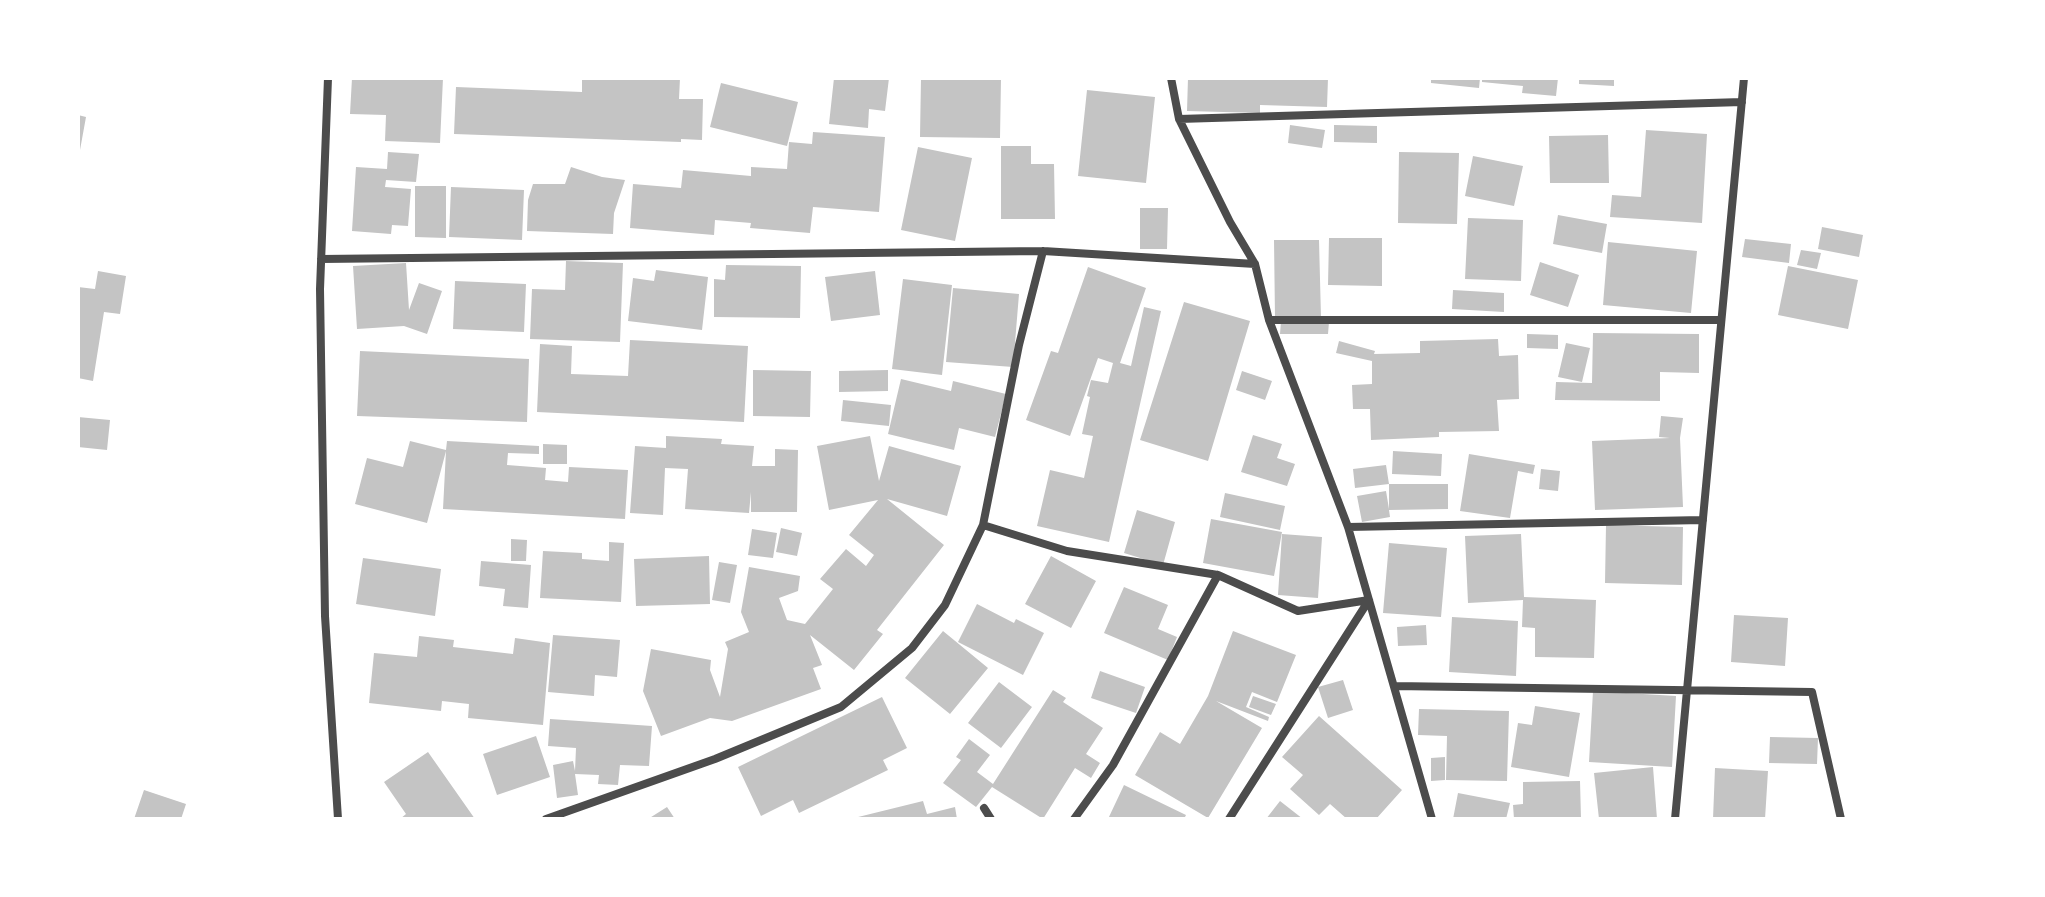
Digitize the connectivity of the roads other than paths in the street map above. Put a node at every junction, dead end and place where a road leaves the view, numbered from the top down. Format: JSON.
{"nodes":[{"id":1,"x":328,"y":78,"type":"edge"},
{"id":2,"x":1171,"y":78,"type":"edge"},
{"id":3,"x":1744,"y":78,"type":"edge"},
{"id":4,"x":1742,"y":102,"type":"junction"},
{"id":5,"x":1179,"y":119,"type":"junction"},
{"id":6,"x":1043,"y":251,"type":"junction"},
{"id":7,"x":321,"y":259,"type":"junction"},
{"id":8,"x":1255,"y":264,"type":"junction"},
{"id":9,"x":1269,"y":320,"type":"junction"},
{"id":10,"x":1721,"y":320,"type":"junction"},
{"id":11,"x":1703,"y":520,"type":"junction"},
{"id":12,"x":983,"y":525,"type":"junction"},
{"id":13,"x":1348,"y":527,"type":"junction"},
{"id":14,"x":1218,"y":575,"type":"junction"},
{"id":15,"x":1369,"y":600,"type":"junction"},
{"id":16,"x":1394,"y":686,"type":"junction"},
{"id":17,"x":1687,"y":689,"type":"junction"},
{"id":18,"x":984,"y":808,"type":"dead end"},
{"id":19,"x":338,"y":819,"type":"edge"},
{"id":20,"x":546,"y":819,"type":"edge"},
{"id":21,"x":991,"y":819,"type":"edge"},
{"id":22,"x":1074,"y":819,"type":"edge"},
{"id":23,"x":1229,"y":819,"type":"edge"},
{"id":24,"x":1432,"y":819,"type":"edge"},
{"id":25,"x":1675,"y":819,"type":"edge"},
{"id":26,"x":1841,"y":819,"type":"edge"}],
"edges":[{"from":1,"to":7,"type":"street"},
{"from":2,"to":5,"type":"street"},
{"from":3,"to":4,"type":"street"},
{"from":4,"to":5,"type":"street"},
{"from":4,"to":10,"type":"street"},
{"from":5,"to":8,"type":"street"},
{"from":6,"to":7,"type":"street"},
{"from":6,"to":8,"type":"street"},
{"from":6,"to":12,"type":"street"},
{"from":7,"to":19,"type":"street"},
{"from":8,"to":9,"type":"street"},
{"from":9,"to":10,"type":"street"},
{"from":9,"to":13,"type":"street"},
{"from":10,"to":11,"type":"street"},
{"from":11,"to":13,"type":"street"},
{"from":11,"to":17,"type":"street"},
{"from":12,"to":14,"type":"street"},
{"from":12,"to":20,"type":"street"},
{"from":13,"to":15,"type":"street"},
{"from":14,"to":15,"type":"street"},
{"from":14,"to":22,"type":"street"},
{"from":15,"to":16,"type":"street"},
{"from":15,"to":23,"type":"street"},
{"from":16,"to":17,"type":"street"},
{"from":16,"to":24,"type":"street"},
{"from":17,"to":25,"type":"street"},
{"from":17,"to":26,"type":"street"},
{"from":18,"to":21,"type":"street"}]}
